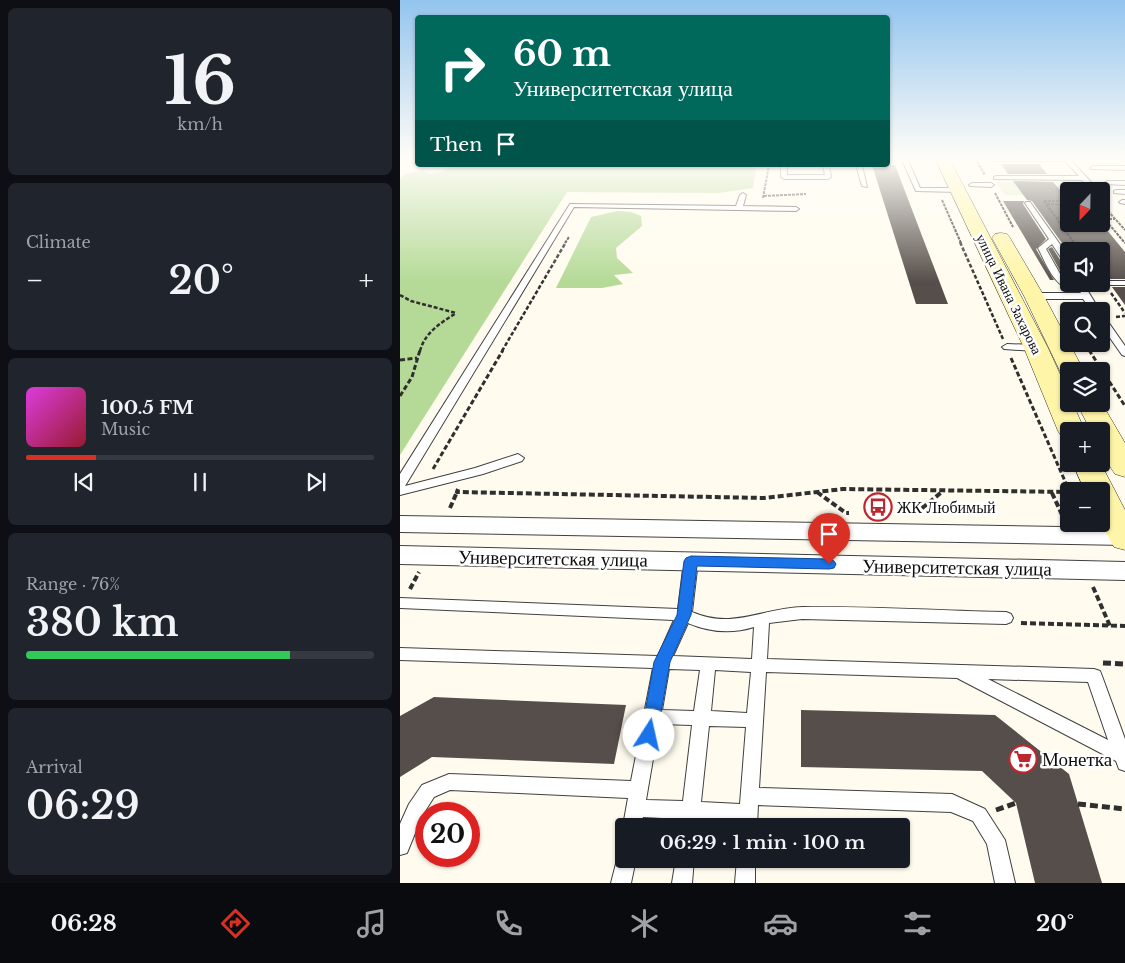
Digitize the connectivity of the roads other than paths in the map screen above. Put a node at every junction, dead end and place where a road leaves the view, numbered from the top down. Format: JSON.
{"nodes":[{"id":1,"x":970,"y":199,"type":"edge"},
{"id":2,"x":972,"y":199,"type":"edge"},
{"id":3,"x":1028,"y":204,"type":"road end"},
{"id":4,"x":796,"y":208,"type":"dead end"},
{"id":5,"x":1052,"y":240,"type":"junction"},
{"id":6,"x":1060,"y":251,"type":"edge"},
{"id":7,"x":1060,"y":281,"type":"edge"},
{"id":8,"x":1110,"y":283,"type":"edge"},
{"id":9,"x":1125,"y":284,"type":"edge"},
{"id":10,"x":1060,"y":288,"type":"edge"},
{"id":11,"x":1081,"y":292,"type":"edge"},
{"id":12,"x":1084,"y":292,"type":"edge"},
{"id":13,"x":1034,"y":296,"type":"junction"},
{"id":14,"x":1086,"y":296,"type":"junction"},
{"id":15,"x":1090,"y":302,"type":"edge"},
{"id":16,"x":1110,"y":331,"type":"edge"},
{"id":17,"x":1007,"y":347,"type":"road end"},
{"id":18,"x":1036,"y":348,"type":"junction"},
{"id":19,"x":1125,"y":353,"type":"edge"},
{"id":20,"x":1067,"y":362,"type":"edge"},
{"id":21,"x":1094,"y":412,"type":"edge"},
{"id":22,"x":1068,"y":422,"type":"edge"},
{"id":23,"x":518,"y":458,"type":"dead end"},
{"id":24,"x":1125,"y":468,"type":"edge"},
{"id":25,"x":400,"y":484,"type":"edge"},
{"id":26,"x":400,"y":491,"type":"edge"},
{"id":27,"x":1110,"y":510,"type":"edge"},
{"id":28,"x":400,"y":524,"type":"edge"},
{"id":29,"x":1125,"y":538,"type":"edge"},
{"id":30,"x":400,"y":555,"type":"edge"},
{"id":31,"x":691,"y":561,"type":"junction"},
{"id":32,"x":1125,"y":571,"type":"edge"},
{"id":33,"x":400,"y":603,"type":"edge"},
{"id":34,"x":684,"y":615,"type":"junction"},
{"id":35,"x":762,"y":618,"type":"junction"},
{"id":36,"x":1006,"y":618,"type":"road end"},
{"id":37,"x":400,"y":654,"type":"edge"},
{"id":38,"x":662,"y":662,"type":"junction"},
{"id":39,"x":708,"y":664,"type":"junction"},
{"id":40,"x":758,"y":666,"type":"junction"},
{"id":41,"x":959,"y":672,"type":"junction"},
{"id":42,"x":652,"y":717,"type":"junction"},
{"id":43,"x":702,"y":718,"type":"junction"},
{"id":44,"x":754,"y":720,"type":"junction"},
{"id":45,"x":1124,"y":759,"type":"edge"},
{"id":46,"x":637,"y":799,"type":"junction"},
{"id":47,"x":749,"y":812,"type":"edge"},
{"id":48,"x":633,"y":818,"type":"edge"},
{"id":49,"x":690,"y":818,"type":"edge"},
{"id":50,"x":400,"y":846,"type":"edge"},
{"id":51,"x":624,"y":868,"type":"edge"},
{"id":52,"x":684,"y":868,"type":"edge"},
{"id":53,"x":746,"y":868,"type":"edge"},
{"id":54,"x":622,"y":883,"type":"edge"},
{"id":55,"x":682,"y":883,"type":"edge"},
{"id":56,"x":745,"y":883,"type":"edge"},
{"id":57,"x":1005,"y":883,"type":"edge"}],
"edges":[{"from":1,"to":18,"type":"main road","name":"улица Ивана Захарова"},
{"from":2,"to":13,"type":"main road","name":"улица Ивана Захарова"},
{"from":3,"to":5,"type":"lane"},
{"from":4,"to":25,"type":"lane"},
{"from":5,"to":6,"type":"lane"},
{"from":5,"to":7,"type":"lane"},
{"from":8,"to":9,"type":"lane"},
{"from":10,"to":13,"type":"lane"},
{"from":11,"to":14,"type":"lane"},
{"from":12,"to":14,"type":"lane"},
{"from":13,"to":20,"type":"main road","name":"улица Ивана Захарова"},
{"from":14,"to":15,"type":"lane"},
{"from":16,"to":19,"type":"lane"},
{"from":17,"to":18,"type":"lane"},
{"from":18,"to":22,"type":"main road","name":"улица Ивана Захарова"},
{"from":21,"to":24,"type":"main road"},
{"from":23,"to":26,"type":"lane"},
{"from":27,"to":29,"type":"main road"},
{"from":28,"to":29,"type":"street","name":"Университетская улица"},
{"from":30,"to":31,"type":"street","name":"Университетская улица"},
{"from":31,"to":32,"type":"street","name":"Университетская улица"},
{"from":31,"to":34,"type":"lane"},
{"from":33,"to":34,"type":"lane"},
{"from":34,"to":35,"type":"lane"},
{"from":34,"to":38,"type":"lane"},
{"from":35,"to":36,"type":"lane"},
{"from":35,"to":40,"type":"lane"},
{"from":37,"to":38,"type":"lane"},
{"from":38,"to":39,"type":"lane"},
{"from":38,"to":42,"type":"lane"},
{"from":39,"to":40,"type":"lane"},
{"from":39,"to":43,"type":"lane"},
{"from":40,"to":41,"type":"lane"},
{"from":40,"to":44,"type":"lane"},
{"from":41,"to":45,"type":"lane"},
{"from":41,"to":45,"type":"lane"},
{"from":42,"to":43,"type":"lane"},
{"from":42,"to":46,"type":"lane"},
{"from":43,"to":44,"type":"lane"},
{"from":43,"to":49,"type":"lane"},
{"from":44,"to":47,"type":"lane"},
{"from":46,"to":48,"type":"lane"},
{"from":46,"to":49,"type":"lane"},
{"from":46,"to":50,"type":"lane"},
{"from":47,"to":49,"type":"lane"},
{"from":47,"to":57,"type":"lane"},
{"from":51,"to":54,"type":"lane"},
{"from":52,"to":55,"type":"lane"},
{"from":53,"to":56,"type":"lane"}]}
